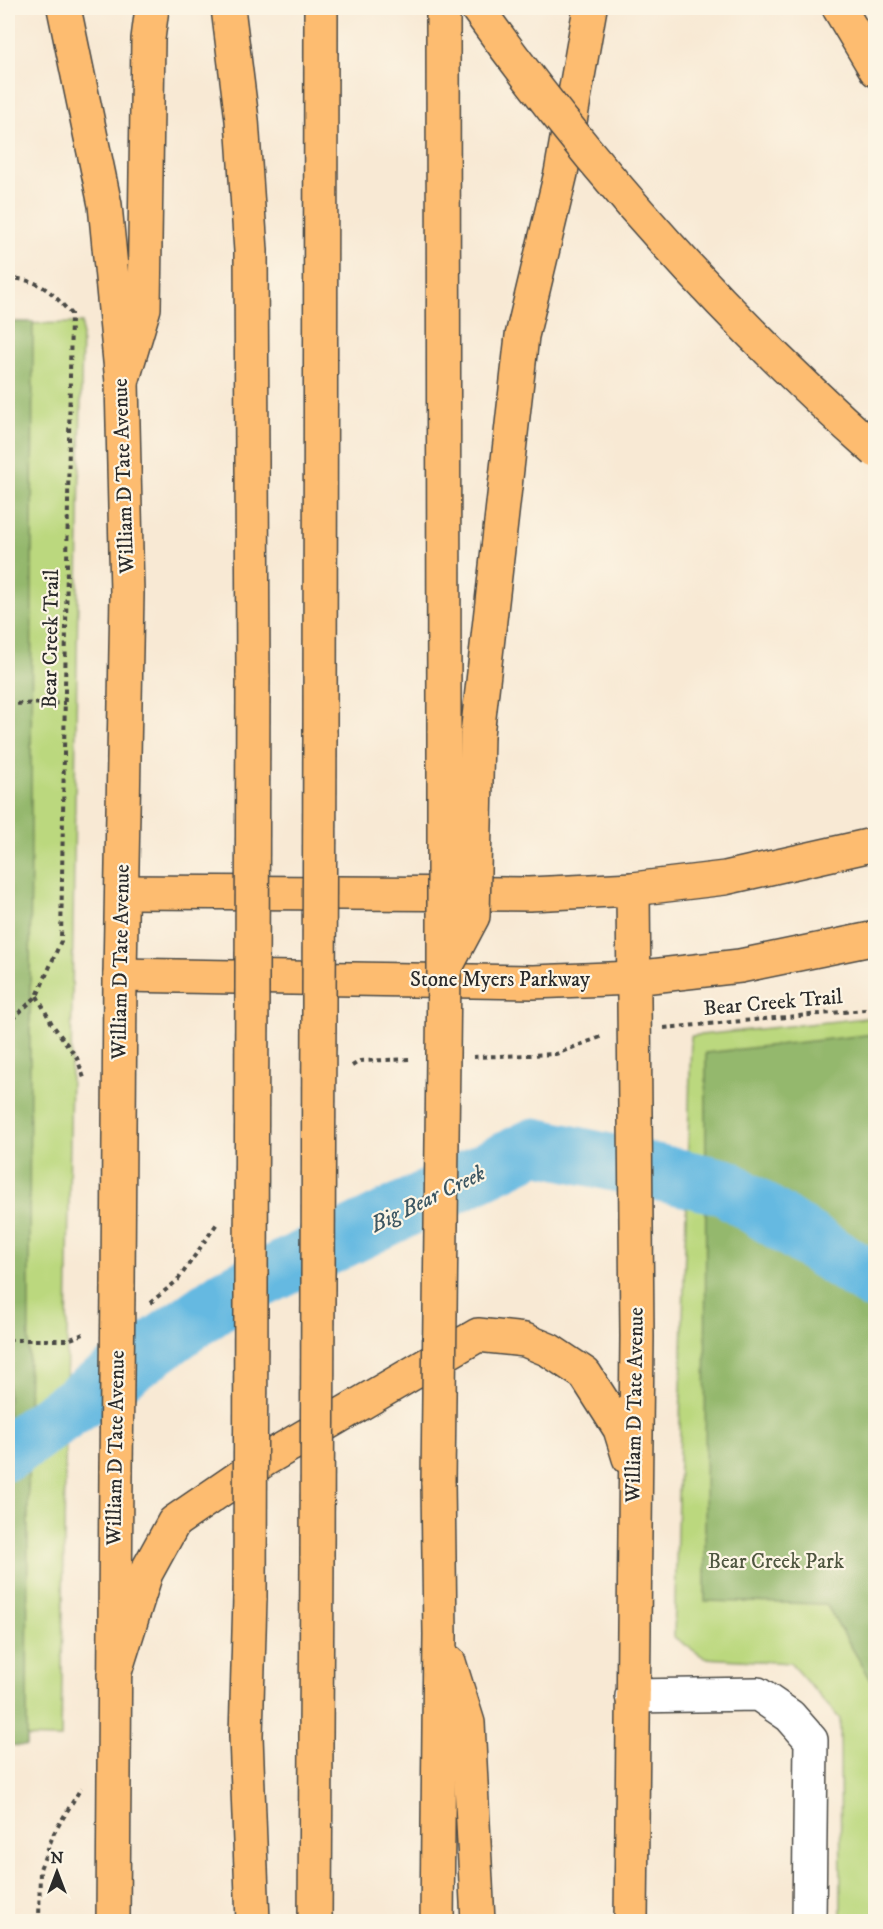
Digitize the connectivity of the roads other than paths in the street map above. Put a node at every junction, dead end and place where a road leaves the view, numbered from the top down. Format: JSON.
{"nodes":[{"id":1,"x":64,"y":8,"type":"edge"},
{"id":2,"x":152,"y":8,"type":"edge"},
{"id":3,"x":228,"y":8,"type":"edge"},
{"id":4,"x":321,"y":8,"type":"edge"},
{"id":5,"x":443,"y":8,"type":"edge"},
{"id":6,"x":477,"y":8,"type":"edge"},
{"id":7,"x":590,"y":8,"type":"edge"},
{"id":8,"x":839,"y":8,"type":"edge"},
{"id":9,"x":876,"y":70,"type":"edge"},
{"id":10,"x":122,"y":382,"type":"junction"},
{"id":11,"x":876,"y":451,"type":"edge"},
{"id":12,"x":876,"y":844,"type":"edge"},
{"id":13,"x":633,"y":889,"type":"junction"},
{"id":14,"x":122,"y":892,"type":"junction"},
{"id":15,"x":876,"y":938,"type":"edge"},
{"id":16,"x":444,"y":970,"type":"junction"},
{"id":17,"x":120,"y":975,"type":"junction"},
{"id":18,"x":634,"y":978,"type":"junction"},
{"id":19,"x":634,"y":1474,"type":"junction"},
{"id":20,"x":440,"y":1634,"type":"junction"},
{"id":21,"x":114,"y":1675,"type":"junction"},
{"id":22,"x":632,"y":1696,"type":"junction"},
{"id":23,"x":113,"y":1922,"type":"edge"},
{"id":24,"x":253,"y":1922,"type":"edge"},
{"id":25,"x":315,"y":1922,"type":"edge"},
{"id":26,"x":437,"y":1922,"type":"edge"},
{"id":27,"x":478,"y":1922,"type":"edge"},
{"id":28,"x":631,"y":1922,"type":"edge"},
{"id":29,"x":809,"y":1922,"type":"edge"}],
"edges":[{"from":1,"to":10,"type":"main road","name":"William D Tate Avenue"},
{"from":2,"to":10,"type":"main road"},
{"from":3,"to":24,"type":"main road","bridge":true},
{"from":4,"to":25,"type":"main road","bridge":true},
{"from":5,"to":16,"type":"main road","bridge":true},
{"from":6,"to":11,"type":"main road","bridge":true},
{"from":7,"to":16,"type":"main road","bridge":true},
{"from":8,"to":9,"type":"main road"},
{"from":10,"to":14,"type":"main road","name":"William D Tate Avenue"},
{"from":12,"to":13,"type":"main road"},
{"from":13,"to":14,"type":"main road"},
{"from":13,"to":18,"type":"main road","name":"William D Tate Avenue"},
{"from":14,"to":17,"type":"main road","name":"William D Tate Avenue"},
{"from":15,"to":18,"type":"main road","name":"Stone Myers Parkway"},
{"from":16,"to":20,"type":"main road","bridge":true},
{"from":17,"to":18,"type":"main road","name":"Stone Myers Parkway"},
{"from":17,"to":21,"type":"main road","name":"William D Tate Avenue","bridge":true},
{"from":18,"to":19,"type":"main road","name":"William D Tate Avenue"},
{"from":19,"to":21,"type":"main road"},
{"from":19,"to":22,"type":"main road","name":"William D Tate Avenue"},
{"from":20,"to":26,"type":"main road"},
{"from":20,"to":27,"type":"main road"},
{"from":21,"to":23,"type":"main road","name":"William D Tate Avenue"},
{"from":22,"to":28,"type":"main road","name":"William D Tate Avenue"},
{"from":22,"to":29,"type":"lane"}]}
